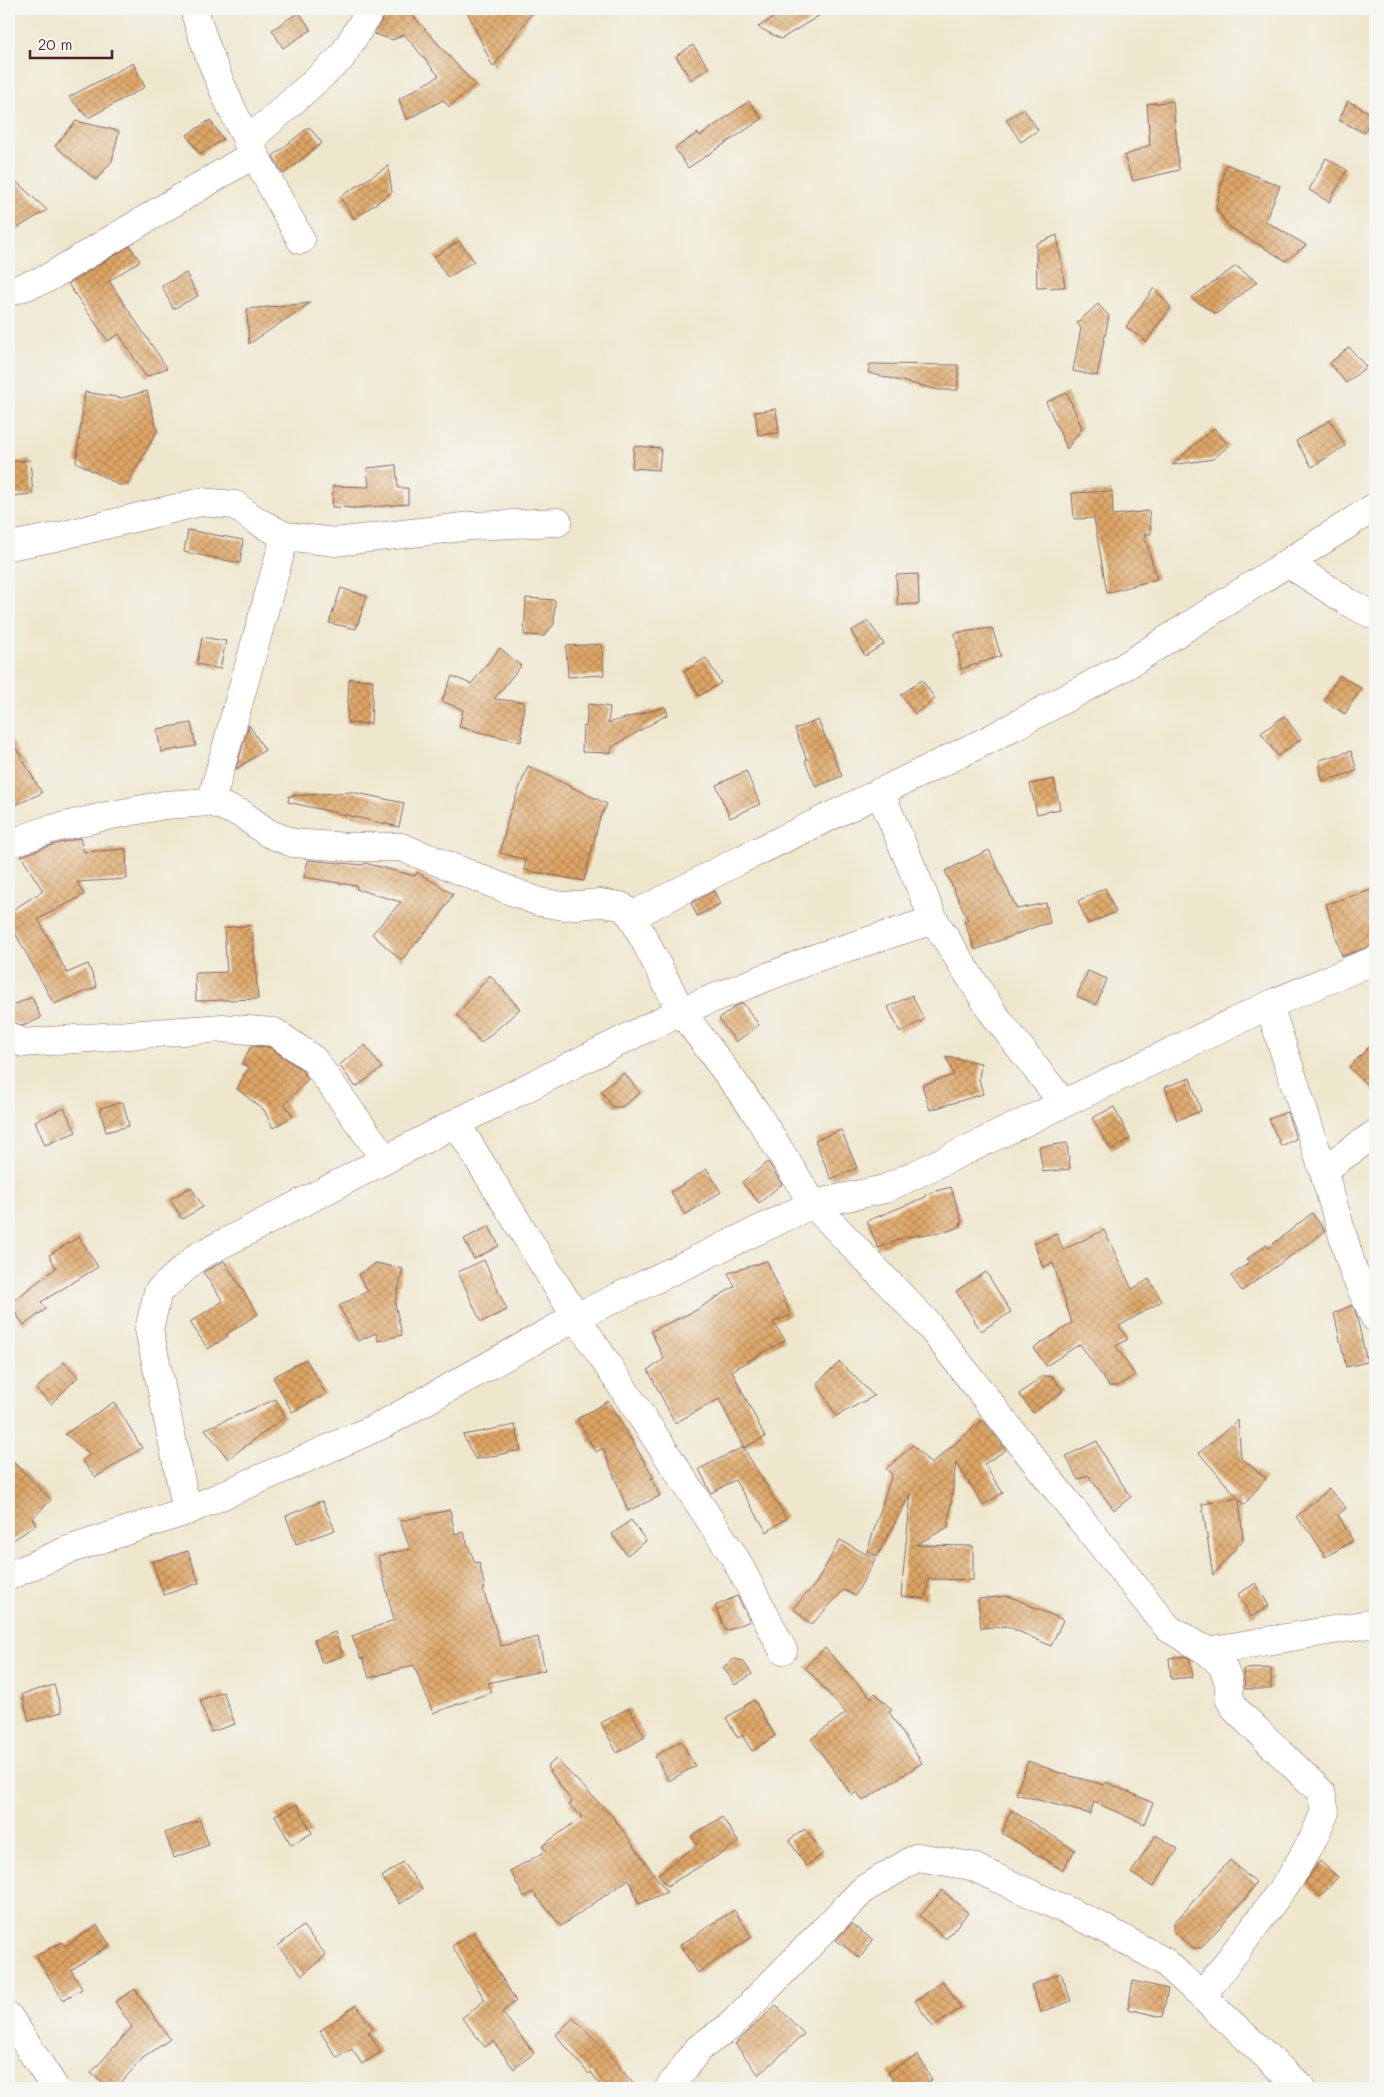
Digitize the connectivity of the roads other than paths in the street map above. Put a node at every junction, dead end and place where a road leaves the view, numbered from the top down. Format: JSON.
{"nodes":[{"id":1,"x":194,"y":9,"type":"edge"},
{"id":2,"x":371,"y":9,"type":"edge"},
{"id":3,"x":250,"y":148,"type":"junction"},
{"id":4,"x":300,"y":240,"type":"dead end"},
{"id":5,"x":9,"y":292,"type":"edge"},
{"id":6,"x":1375,"y":507,"type":"edge"},
{"id":7,"x":558,"y":522,"type":"dead end"},
{"id":8,"x":285,"y":536,"type":"junction"},
{"id":9,"x":9,"y":546,"type":"edge"},
{"id":10,"x":1288,"y":563,"type":"junction"},
{"id":11,"x":1375,"y":616,"type":"edge"},
{"id":12,"x":880,"y":792,"type":"junction"},
{"id":13,"x":211,"y":802,"type":"junction"},
{"id":14,"x":9,"y":844,"type":"edge"},
{"id":15,"x":632,"y":916,"type":"junction"},
{"id":16,"x":934,"y":920,"type":"junction"},
{"id":17,"x":1375,"y":960,"type":"edge"},
{"id":18,"x":1269,"y":1005,"type":"junction"},
{"id":19,"x":681,"y":1011,"type":"junction"},
{"id":20,"x":9,"y":1036,"type":"edge"},
{"id":21,"x":1063,"y":1103,"type":"junction"},
{"id":22,"x":456,"y":1123,"type":"junction"},
{"id":23,"x":1375,"y":1134,"type":"edge"},
{"id":24,"x":385,"y":1160,"type":"junction"},
{"id":25,"x":1323,"y":1170,"type":"junction"},
{"id":26,"x":813,"y":1204,"type":"junction"},
{"id":27,"x":576,"y":1317,"type":"junction"},
{"id":28,"x":1375,"y":1318,"type":"edge"},
{"id":29,"x":187,"y":1511,"type":"junction"},
{"id":30,"x":9,"y":1576,"type":"edge"},
{"id":31,"x":1375,"y":1623,"type":"edge"},
{"id":32,"x":784,"y":1650,"type":"dead end"},
{"id":33,"x":1207,"y":1651,"type":"junction"},
{"id":34,"x":1202,"y":1996,"type":"junction"},
{"id":35,"x":9,"y":2017,"type":"edge"},
{"id":36,"x":55,"y":2088,"type":"edge"},
{"id":37,"x":669,"y":2088,"type":"edge"},
{"id":38,"x":1301,"y":2088,"type":"edge"}],
"edges":[{"from":1,"to":3,"type":"street"},
{"from":2,"to":3,"type":"street"},
{"from":3,"to":4,"type":"street"},
{"from":3,"to":5,"type":"street"},
{"from":6,"to":10,"type":"street"},
{"from":7,"to":8,"type":"street"},
{"from":8,"to":9,"type":"street"},
{"from":8,"to":13,"type":"street"},
{"from":10,"to":11,"type":"street"},
{"from":10,"to":12,"type":"street"},
{"from":12,"to":15,"type":"street"},
{"from":12,"to":16,"type":"street"},
{"from":13,"to":14,"type":"street"},
{"from":13,"to":15,"type":"street"},
{"from":15,"to":19,"type":"street"},
{"from":16,"to":19,"type":"street"},
{"from":16,"to":21,"type":"street"},
{"from":17,"to":18,"type":"street"},
{"from":18,"to":21,"type":"street"},
{"from":18,"to":25,"type":"street"},
{"from":19,"to":22,"type":"street"},
{"from":19,"to":26,"type":"street"},
{"from":20,"to":24,"type":"street"},
{"from":21,"to":26,"type":"street"},
{"from":22,"to":24,"type":"street"},
{"from":22,"to":27,"type":"street"},
{"from":23,"to":25,"type":"street"},
{"from":24,"to":29,"type":"street"},
{"from":25,"to":28,"type":"street"},
{"from":26,"to":27,"type":"street"},
{"from":26,"to":33,"type":"street"},
{"from":27,"to":29,"type":"street"},
{"from":27,"to":32,"type":"street"},
{"from":29,"to":30,"type":"street"},
{"from":31,"to":33,"type":"street"},
{"from":33,"to":34,"type":"street"},
{"from":34,"to":37,"type":"street"},
{"from":34,"to":38,"type":"street"},
{"from":35,"to":36,"type":"street"}]}
